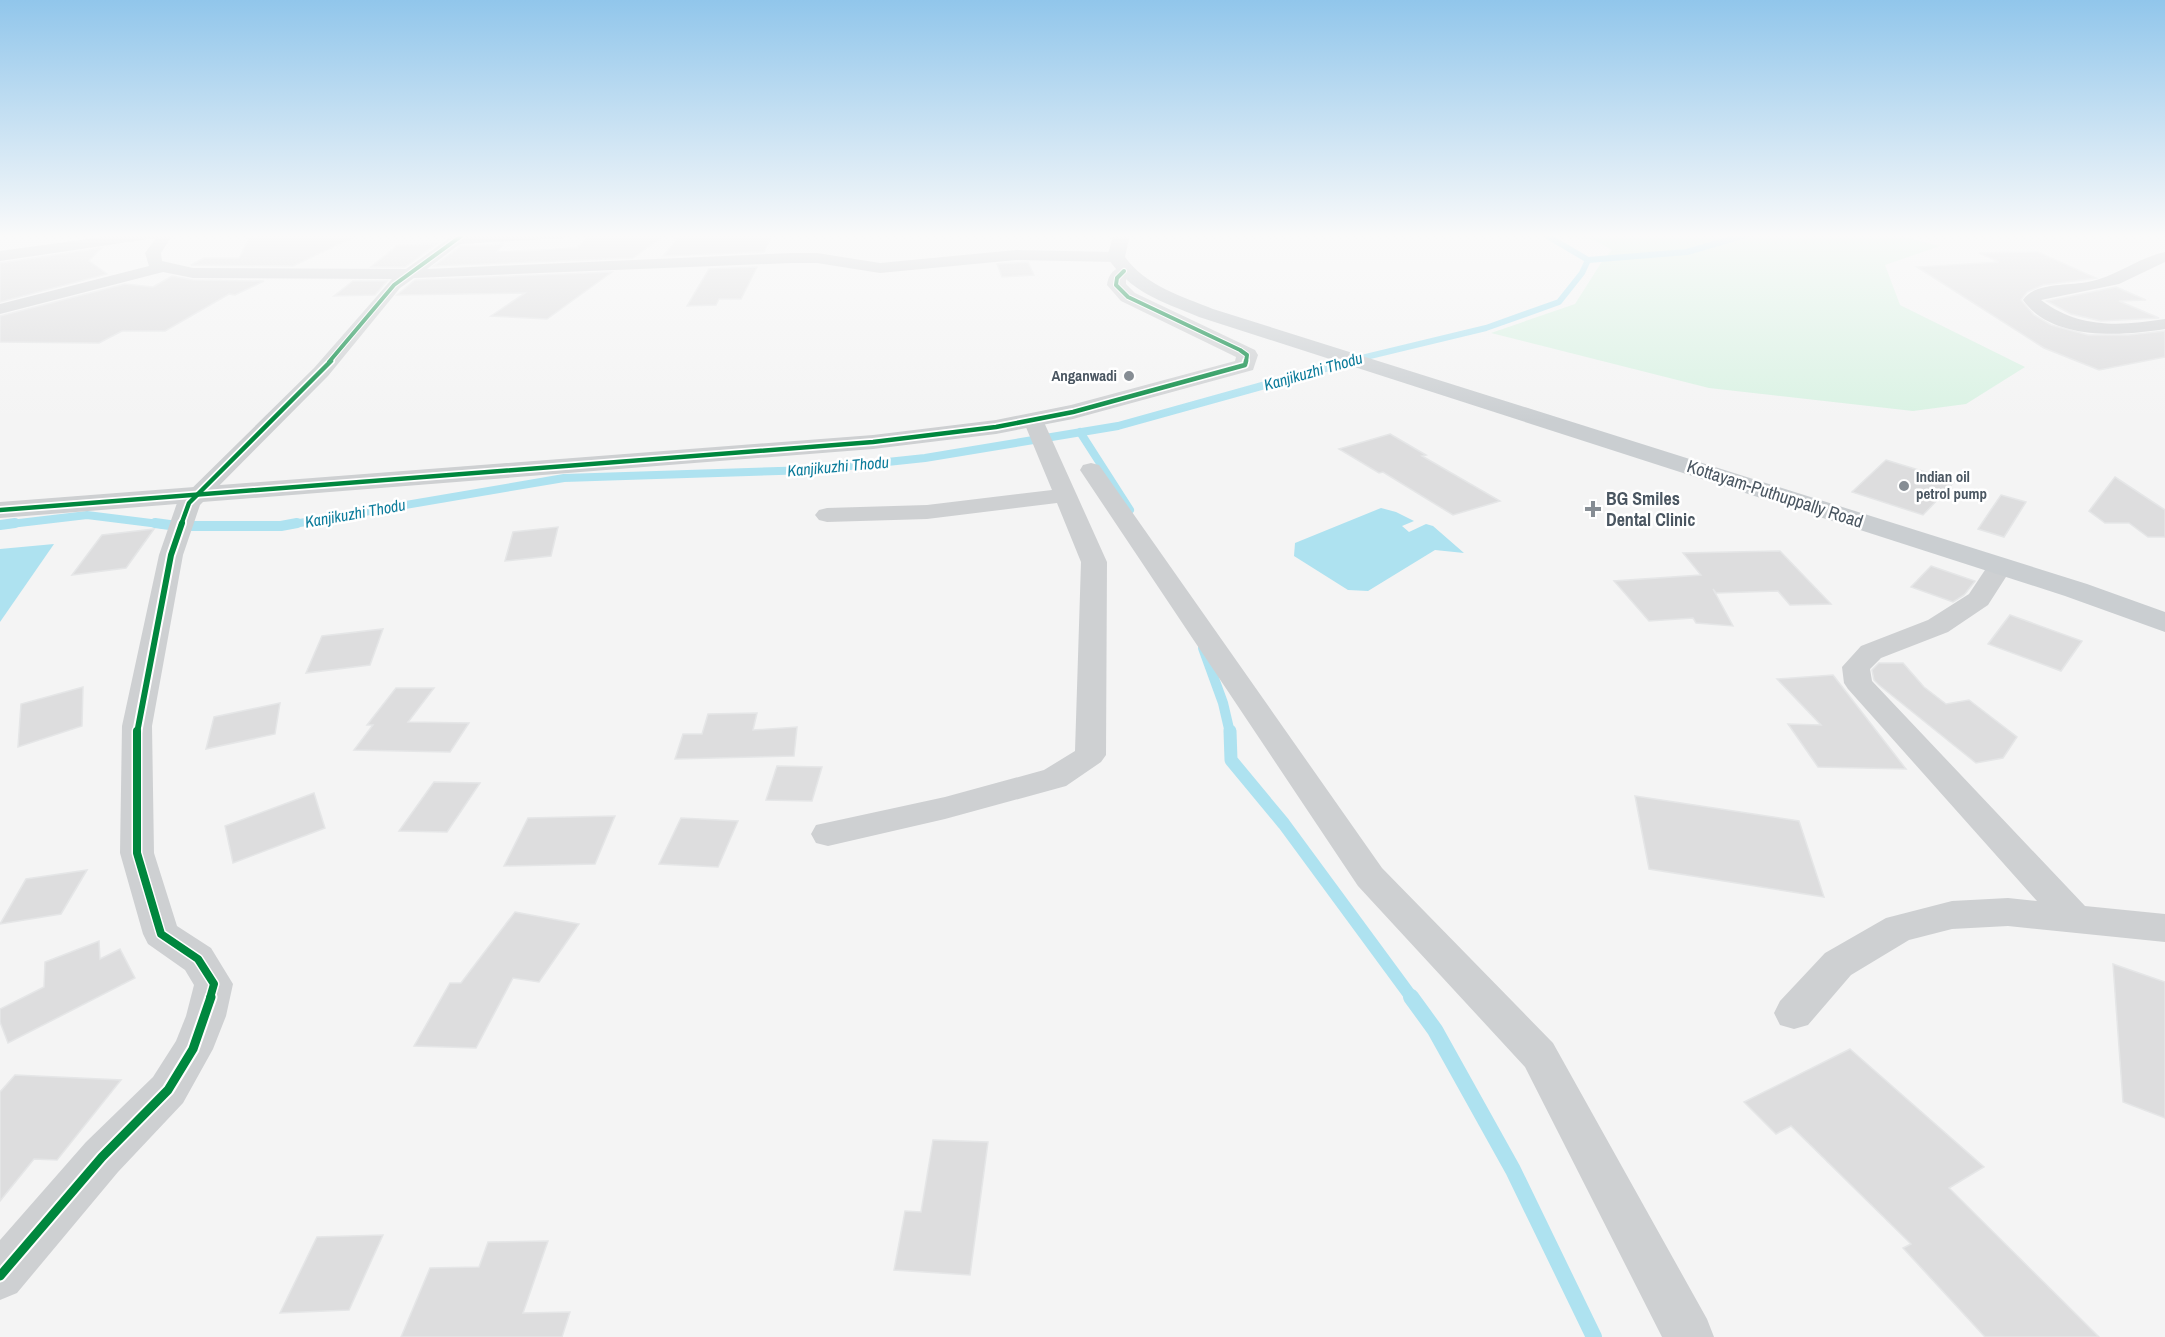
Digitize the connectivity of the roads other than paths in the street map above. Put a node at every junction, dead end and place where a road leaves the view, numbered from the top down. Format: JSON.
{"nodes":[{"id":1,"x":49,"y":296,"type":"edge"},
{"id":2,"x":384,"y":296,"type":"edge"},
{"id":3,"x":1127,"y":296,"type":"edge"},
{"id":4,"x":1166,"y":296,"type":"edge"},
{"id":5,"x":2035,"y":296,"type":"edge"},
{"id":6,"x":0,"y":309,"type":"edge"},
{"id":7,"x":2165,"y":324,"type":"edge"},
{"id":8,"x":1033,"y":420,"type":"junction"},
{"id":9,"x":1091,"y":470,"type":"dead end"},
{"id":10,"x":1065,"y":495,"type":"junction"},
{"id":11,"x":194,"y":498,"type":"junction"},
{"id":12,"x":0,"y":510,"type":"edge"},
{"id":13,"x":827,"y":515,"type":"dead end"},
{"id":14,"x":2000,"y":566,"type":"junction"},
{"id":15,"x":2165,"y":623,"type":"edge"},
{"id":16,"x":828,"y":834,"type":"dead end"},
{"id":17,"x":2074,"y":919,"type":"junction"},
{"id":18,"x":2165,"y":928,"type":"edge"},
{"id":19,"x":1794,"y":1013,"type":"dead end"},
{"id":20,"x":0,"y":1276,"type":"edge"},
{"id":21,"x":1689,"y":1337,"type":"edge"}],
"edges":[{"from":1,"to":6,"type":"street"},
{"from":2,"to":11,"type":"street"},
{"from":3,"to":8,"type":"street"},
{"from":4,"to":14,"type":"main road","name":"Kottayam-Puthuppally Road"},
{"from":5,"to":7,"type":"street"},
{"from":8,"to":10,"type":"street"},
{"from":8,"to":11,"type":"street"},
{"from":9,"to":21,"type":"street"},
{"from":10,"to":13,"type":"street"},
{"from":10,"to":16,"type":"street"},
{"from":11,"to":12,"type":"street"},
{"from":11,"to":20,"type":"street"},
{"from":14,"to":15,"type":"main road","name":"Kottayam-Puthuppally Road"},
{"from":14,"to":17,"type":"street"},
{"from":17,"to":18,"type":"street"},
{"from":17,"to":19,"type":"street"}]}
